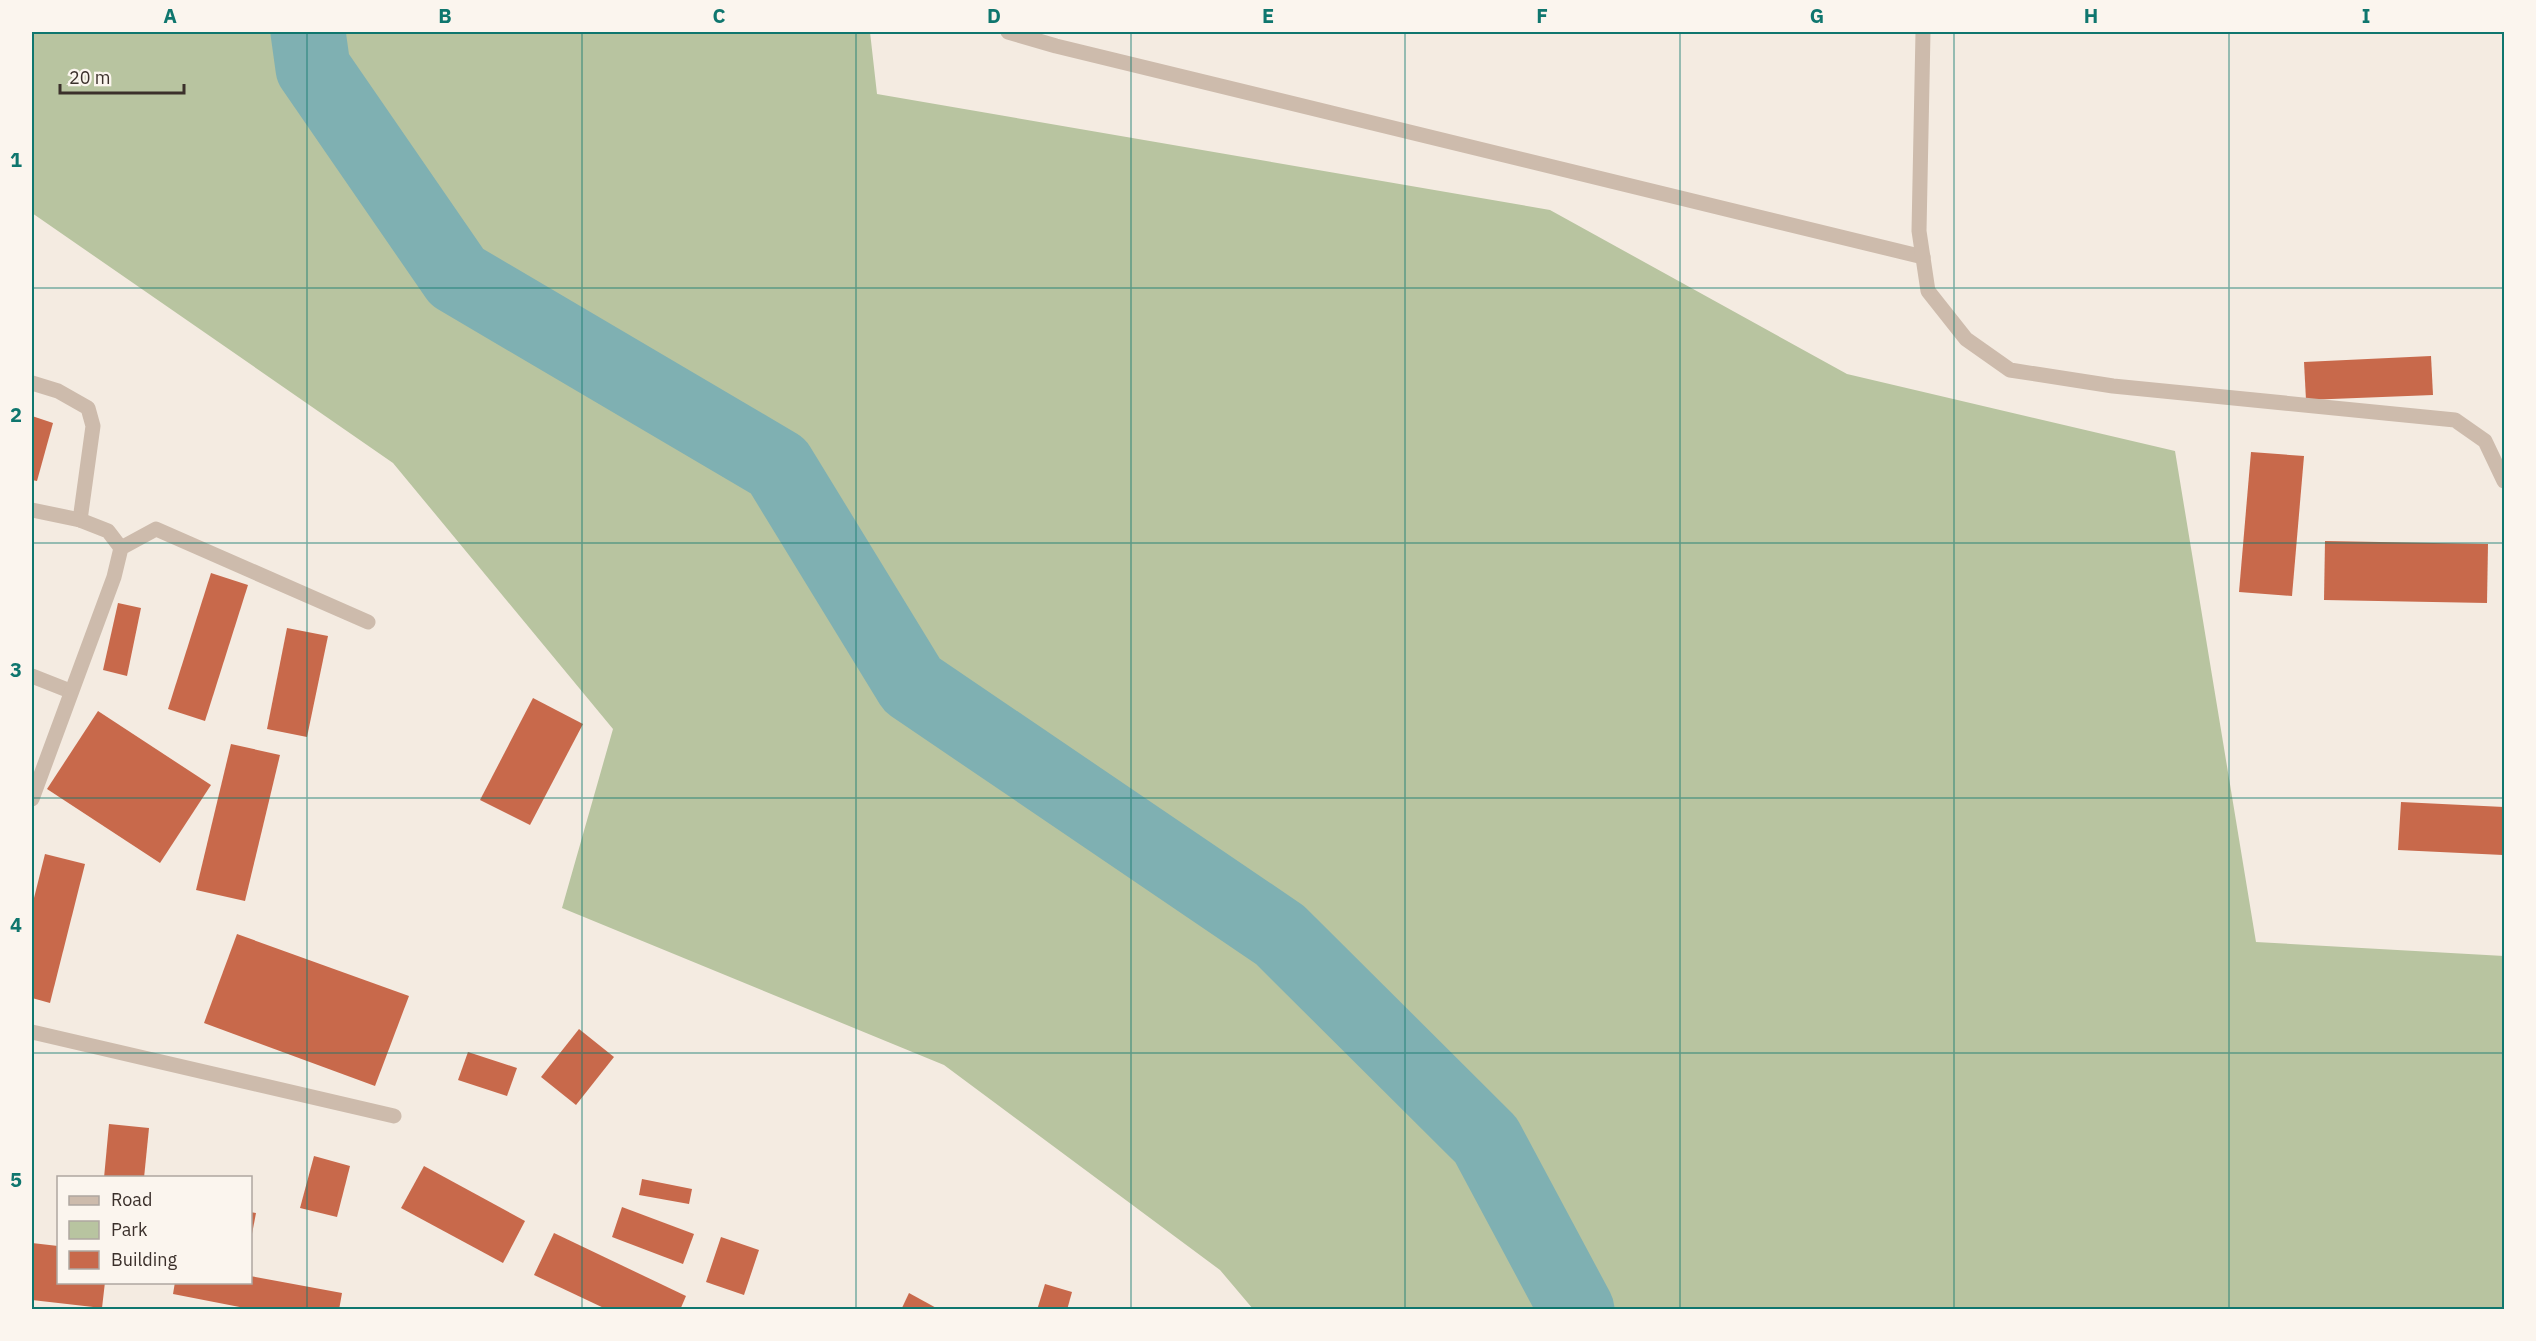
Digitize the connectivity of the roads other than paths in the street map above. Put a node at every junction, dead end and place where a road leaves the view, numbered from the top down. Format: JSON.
{"nodes":[{"id":1,"x":1008,"y":32,"type":"edge"},
{"id":2,"x":1923,"y":32,"type":"edge"},
{"id":3,"x":1923,"y":257,"type":"junction"},
{"id":4,"x":32,"y":383,"type":"edge"},
{"id":5,"x":2505,"y":481,"type":"edge"},
{"id":6,"x":32,"y":510,"type":"edge"},
{"id":7,"x":80,"y":520,"type":"junction"},
{"id":8,"x":121,"y":548,"type":"junction"},
{"id":9,"x":368,"y":622,"type":"dead end"},
{"id":10,"x":32,"y":676,"type":"edge"},
{"id":11,"x":70,"y":691,"type":"junction"},
{"id":12,"x":32,"y":799,"type":"edge"},
{"id":13,"x":32,"y":1032,"type":"edge"},
{"id":14,"x":394,"y":1116,"type":"dead end"}],
"edges":[{"from":1,"to":3,"type":"street"},
{"from":2,"to":3,"type":"street"},
{"from":3,"to":5,"type":"street"},
{"from":4,"to":7,"type":"street"},
{"from":6,"to":7,"type":"street"},
{"from":7,"to":8,"type":"street"},
{"from":8,"to":9,"type":"street"},
{"from":8,"to":11,"type":"street"},
{"from":10,"to":11,"type":"street"},
{"from":11,"to":12,"type":"street"},
{"from":13,"to":14,"type":"street"}]}
